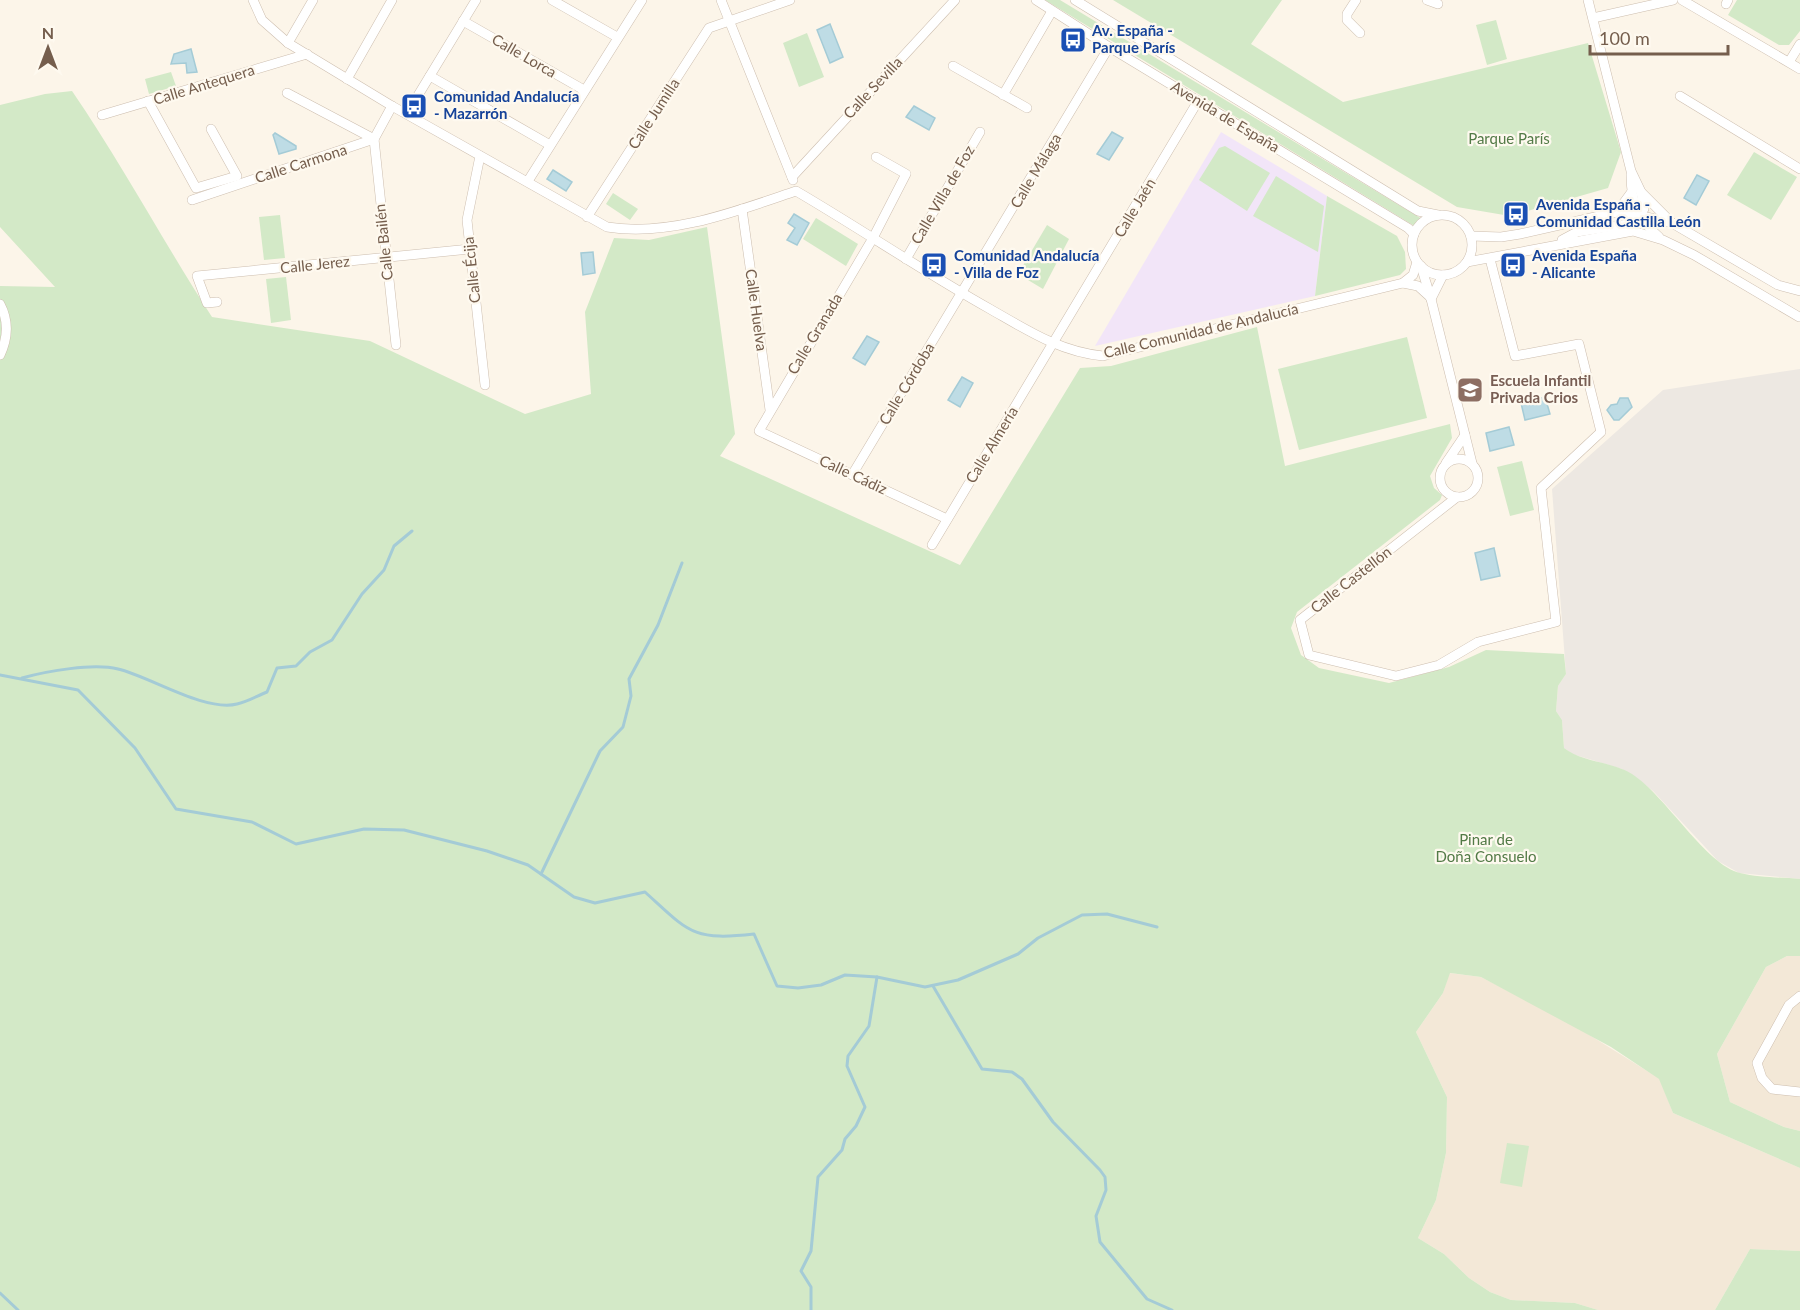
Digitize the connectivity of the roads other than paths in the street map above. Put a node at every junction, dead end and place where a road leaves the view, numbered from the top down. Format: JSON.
{"nodes":[{"id":1,"x":253,"y":0,"type":"edge"},
{"id":2,"x":313,"y":0,"type":"edge"},
{"id":3,"x":392,"y":0,"type":"edge"},
{"id":4,"x":476,"y":0,"type":"edge"},
{"id":5,"x":552,"y":0,"type":"edge"},
{"id":6,"x":642,"y":0,"type":"edge"},
{"id":7,"x":721,"y":0,"type":"edge"},
{"id":8,"x":790,"y":0,"type":"edge"},
{"id":9,"x":955,"y":0,"type":"edge"},
{"id":10,"x":1036,"y":0,"type":"edge"},
{"id":11,"x":1075,"y":0,"type":"edge"},
{"id":12,"x":1356,"y":0,"type":"edge"},
{"id":13,"x":1427,"y":0,"type":"edge"},
{"id":14,"x":1588,"y":0,"type":"edge"},
{"id":15,"x":1673,"y":0,"type":"edge"},
{"id":16,"x":1682,"y":0,"type":"edge"},
{"id":17,"x":1438,"y":4,"type":"dead end"},
{"id":18,"x":1052,"y":11,"type":"junction"},
{"id":19,"x":1593,"y":18,"type":"junction"},
{"id":20,"x":463,"y":21,"type":"junction"},
{"id":21,"x":729,"y":21,"type":"junction"},
{"id":22,"x":1360,"y":33,"type":"dead end"},
{"id":23,"x":617,"y":37,"type":"junction"},
{"id":24,"x":288,"y":43,"type":"junction"},
{"id":25,"x":1800,"y":44,"type":"edge"},
{"id":26,"x":1109,"y":47,"type":"junction"},
{"id":27,"x":307,"y":54,"type":"junction"},
{"id":28,"x":1789,"y":62,"type":"junction"},
{"id":29,"x":953,"y":66,"type":"dead end"},
{"id":30,"x":1800,"y":69,"type":"edge"},
{"id":31,"x":430,"y":76,"type":"junction"},
{"id":32,"x":347,"y":79,"type":"junction"},
{"id":33,"x":584,"y":90,"type":"junction"},
{"id":34,"x":287,"y":93,"type":"dead end"},
{"id":35,"x":1003,"y":94,"type":"junction"},
{"id":36,"x":1680,"y":96,"type":"dead end"},
{"id":37,"x":417,"y":97,"type":"dead end"},
{"id":38,"x":148,"y":101,"type":"junction"},
{"id":39,"x":1198,"y":101,"type":"junction"},
{"id":40,"x":392,"y":106,"type":"junction"},
{"id":41,"x":1027,"y":108,"type":"dead end"},
{"id":42,"x":102,"y":115,"type":"dead end"},
{"id":43,"x":211,"y":129,"type":"dead end"},
{"id":44,"x":980,"y":132,"type":"dead end"},
{"id":45,"x":374,"y":140,"type":"junction"},
{"id":46,"x":550,"y":145,"type":"junction"},
{"id":47,"x":480,"y":156,"type":"junction"},
{"id":48,"x":876,"y":157,"type":"dead end"},
{"id":49,"x":1800,"y":169,"type":"edge"},
{"id":50,"x":792,"y":177,"type":"junction"},
{"id":51,"x":528,"y":182,"type":"junction"},
{"id":52,"x":796,"y":191,"type":"junction"},
{"id":53,"x":1636,"y":192,"type":"junction"},
{"id":54,"x":192,"y":200,"type":"dead end"},
{"id":55,"x":742,"y":209,"type":"junction"},
{"id":56,"x":1617,"y":212,"type":"junction"},
{"id":57,"x":1438,"y":215,"type":"junction"},
{"id":58,"x":1639,"y":215,"type":"junction"},
{"id":59,"x":587,"y":217,"type":"junction"},
{"id":60,"x":1672,"y":223,"type":"junction"},
{"id":61,"x":1414,"y":234,"type":"junction"},
{"id":62,"x":1471,"y":236,"type":"junction"},
{"id":63,"x":873,"y":238,"type":"junction"},
{"id":64,"x":1663,"y":240,"type":"junction"},
{"id":65,"x":1552,"y":245,"type":"junction"},
{"id":66,"x":470,"y":249,"type":"junction"},
{"id":67,"x":386,"y":258,"type":"junction"},
{"id":68,"x":906,"y":259,"type":"junction"},
{"id":69,"x":1490,"y":259,"type":"junction"},
{"id":70,"x":1467,"y":262,"type":"junction"},
{"id":71,"x":1419,"y":264,"type":"junction"},
{"id":72,"x":1443,"y":275,"type":"junction"},
{"id":73,"x":1403,"y":283,"type":"junction"},
{"id":74,"x":1800,"y":291,"type":"edge"},
{"id":75,"x":963,"y":294,"type":"junction"},
{"id":76,"x":1431,"y":299,"type":"junction"},
{"id":77,"x":216,"y":302,"type":"dead end"},
{"id":78,"x":0,"y":304,"type":"edge"},
{"id":79,"x":1800,"y":306,"type":"edge"},
{"id":80,"x":1800,"y":318,"type":"edge"},
{"id":81,"x":396,"y":345,"type":"dead end"},
{"id":82,"x":1052,"y":345,"type":"junction"},
{"id":83,"x":0,"y":355,"type":"edge"},
{"id":84,"x":485,"y":385,"type":"dead end"},
{"id":85,"x":770,"y":410,"type":"junction"},
{"id":86,"x":759,"y":431,"type":"joint"},
{"id":87,"x":1465,"y":435,"type":"junction"},
{"id":88,"x":1472,"y":463,"type":"junction"},
{"id":89,"x":1445,"y":464,"type":"junction"},
{"id":90,"x":852,"y":475,"type":"junction"},
{"id":91,"x":1457,"y":497,"type":"junction"},
{"id":92,"x":947,"y":519,"type":"junction"},
{"id":93,"x":932,"y":545,"type":"dead end"},
{"id":94,"x":1800,"y":996,"type":"edge"},
{"id":95,"x":1800,"y":1092,"type":"edge"}],
"edges":[{"from":1,"to":24,"type":"street"},
{"from":2,"to":24,"type":"street"},
{"from":3,"to":32,"type":"street"},
{"from":4,"to":20,"type":"street"},
{"from":5,"to":23,"type":"street"},
{"from":6,"to":23,"type":"street"},
{"from":7,"to":21,"type":"street"},
{"from":8,"to":21,"type":"street","name":"Calle Jumilla"},
{"from":9,"to":50,"type":"street","name":"Calle Sevilla"},
{"from":10,"to":18,"type":"street","name":"Avenida de España"},
{"from":11,"to":57,"type":"street","name":"Avenida de España"},
{"from":12,"to":22,"type":"street"},
{"from":13,"to":17,"type":"street"},
{"from":14,"to":19,"type":"street"},
{"from":15,"to":19,"type":"street"},
{"from":16,"to":28,"type":"street"},
{"from":18,"to":26,"type":"street","name":"Avenida de España"},
{"from":18,"to":35,"type":"street"},
{"from":19,"to":53,"type":"street"},
{"from":20,"to":31,"type":"street"},
{"from":20,"to":33,"type":"street","name":"Calle Lorca"},
{"from":21,"to":50,"type":"street"},
{"from":21,"to":59,"type":"street","name":"Calle Jumilla"},
{"from":23,"to":33,"type":"street"},
{"from":24,"to":27,"type":"street"},
{"from":25,"to":28,"type":"street"},
{"from":26,"to":39,"type":"street","name":"Avenida de España"},
{"from":26,"to":75,"type":"street","name":"Calle Málaga"},
{"from":27,"to":32,"type":"street"},
{"from":27,"to":38,"type":"street","name":"Calle Antequera"},
{"from":28,"to":30,"type":"street"},
{"from":29,"to":35,"type":"street"},
{"from":31,"to":37,"type":"street"},
{"from":31,"to":46,"type":"street"},
{"from":32,"to":40,"type":"street"},
{"from":33,"to":46,"type":"street"},
{"from":34,"to":45,"type":"street"},
{"from":35,"to":41,"type":"street"},
{"from":36,"to":49,"type":"street"},
{"from":38,"to":42,"type":"street","name":"Calle Antequera"},
{"from":38,"to":43,"type":"street"},
{"from":39,"to":61,"type":"street","name":"Avenida de España"},
{"from":39,"to":82,"type":"street","name":"Calle Jaén"},
{"from":40,"to":45,"type":"street"},
{"from":40,"to":47,"type":"street"},
{"from":44,"to":68,"type":"street","name":"Calle Villa de Foz"},
{"from":45,"to":54,"type":"street","name":"Calle Carmona"},
{"from":45,"to":67,"type":"street","name":"Calle Bailén"},
{"from":46,"to":51,"type":"street"},
{"from":47,"to":51,"type":"street"},
{"from":47,"to":66,"type":"street","name":"Calle Écija"},
{"from":48,"to":63,"type":"street","name":"Calle Granada"},
{"from":50,"to":52,"type":"street"},
{"from":51,"to":59,"type":"street"},
{"from":52,"to":55,"type":"street"},
{"from":52,"to":63,"type":"street","name":"Calle Comunidad de Andalucía"},
{"from":53,"to":56,"type":"street"},
{"from":53,"to":58,"type":"street"},
{"from":53,"to":60,"type":"street"},
{"from":55,"to":59,"type":"street"},
{"from":55,"to":85,"type":"street","name":"Calle Huelva"},
{"from":56,"to":58,"type":"street"},
{"from":56,"to":62,"type":"street"},
{"from":57,"to":61,"type":"street"},
{"from":57,"to":62,"type":"street"},
{"from":58,"to":60,"type":"street"},
{"from":58,"to":64,"type":"street"},
{"from":58,"to":65,"type":"street"},
{"from":60,"to":74,"type":"street"},
{"from":61,"to":71,"type":"street"},
{"from":62,"to":70,"type":"street"},
{"from":63,"to":68,"type":"street","name":"Calle Comunidad de Andalucía"},
{"from":63,"to":85,"type":"street","name":"Calle Granada"},
{"from":64,"to":65,"type":"street"},
{"from":64,"to":80,"type":"street"},
{"from":65,"to":69,"type":"street"},
{"from":66,"to":67,"type":"street","name":"Calle Jerez"},
{"from":66,"to":84,"type":"street","name":"Calle Écija"},
{"from":67,"to":77,"type":"street","name":"Calle Jerez"},
{"from":67,"to":81,"type":"street","name":"Calle Bailén"},
{"from":68,"to":75,"type":"street","name":"Calle Comunidad de Andalucía"},
{"from":69,"to":70,"type":"street"},
{"from":69,"to":91,"type":"street","name":"Calle Castellón"},
{"from":70,"to":72,"type":"street"},
{"from":71,"to":72,"type":"street"},
{"from":71,"to":73,"type":"street"},
{"from":71,"to":76,"type":"street"},
{"from":72,"to":76,"type":"street"},
{"from":73,"to":76,"type":"street"},
{"from":73,"to":82,"type":"street","name":"Calle Comunidad de Andalucía"},
{"from":75,"to":82,"type":"street","name":"Calle Comunidad de Andalucía"},
{"from":75,"to":90,"type":"street","name":"Calle Córdoba"},
{"from":76,"to":87,"type":"street"},
{"from":78,"to":83,"type":"street"},
{"from":79,"to":80,"type":"street"},
{"from":82,"to":92,"type":"street","name":"Calle Almería"},
{"from":85,"to":86,"type":"street","name":"Calle Granada"},
{"from":86,"to":90,"type":"street","name":"Calle Cádiz"},
{"from":87,"to":88,"type":"street"},
{"from":87,"to":89,"type":"street"},
{"from":88,"to":89,"type":"street"},
{"from":88,"to":91,"type":"street"},
{"from":89,"to":91,"type":"street"},
{"from":90,"to":92,"type":"street","name":"Calle Cádiz"},
{"from":92,"to":93,"type":"street","name":"Calle Almería"},
{"from":94,"to":95,"type":"street"}]}
